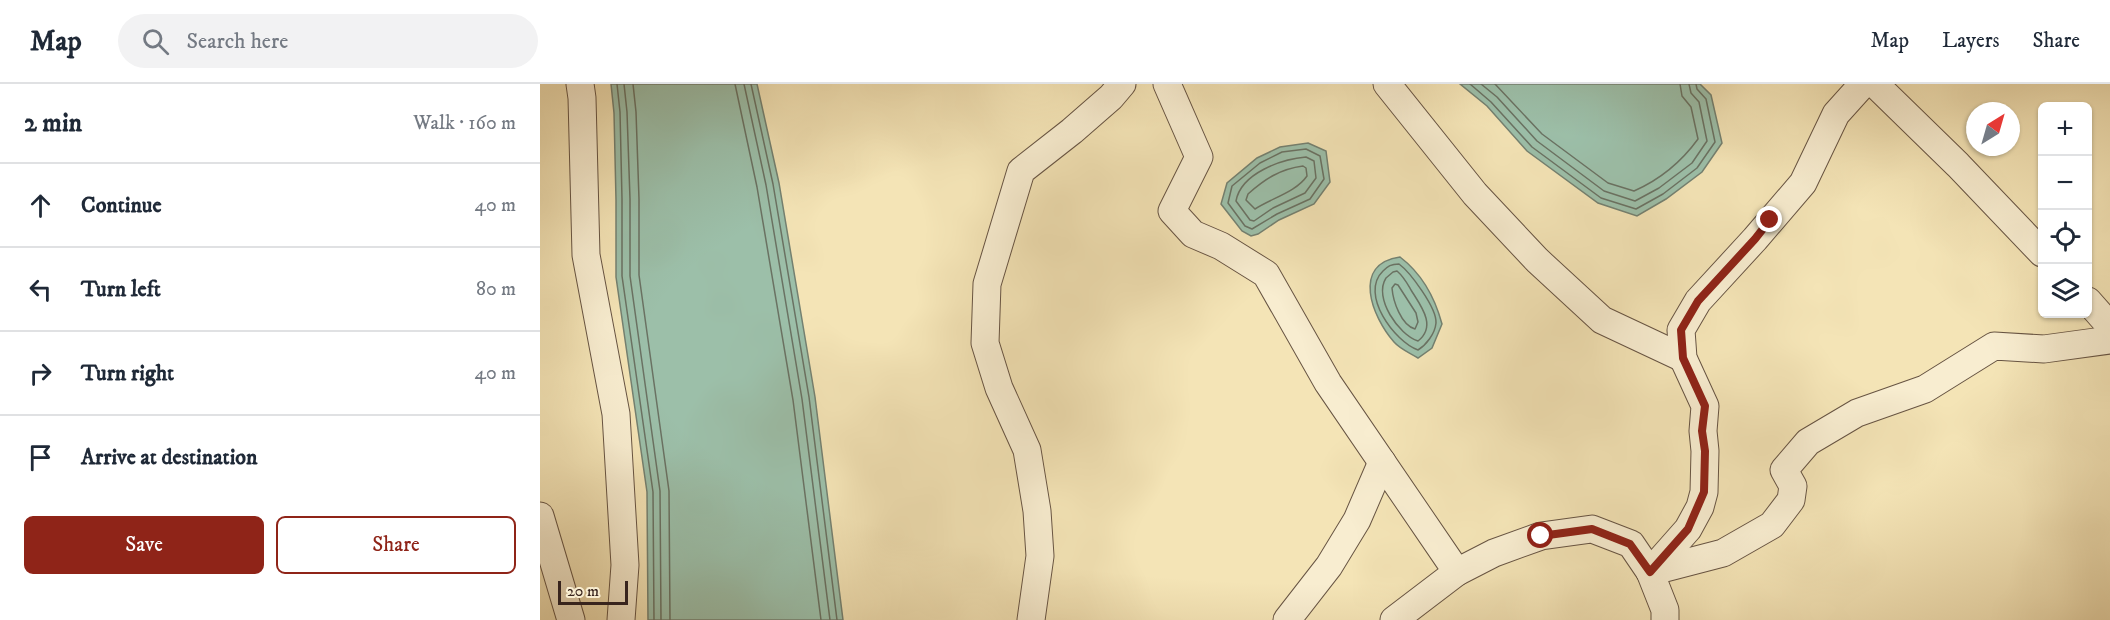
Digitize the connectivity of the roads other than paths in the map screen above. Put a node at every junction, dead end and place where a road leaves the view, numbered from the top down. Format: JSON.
{"nodes":[{"id":1,"x":580,"y":84,"type":"edge"},
{"id":2,"x":1122,"y":84,"type":"edge"},
{"id":3,"x":1167,"y":84,"type":"edge"},
{"id":4,"x":1387,"y":84,"type":"edge"},
{"id":5,"x":1863,"y":84,"type":"edge"},
{"id":6,"x":1875,"y":84,"type":"edge"},
{"id":7,"x":2038,"y":248,"type":"edge"},
{"id":8,"x":2092,"y":306,"type":"edge"},
{"id":9,"x":2110,"y":326,"type":"edge"},
{"id":10,"x":2110,"y":340,"type":"edge"},
{"id":11,"x":1683,"y":358,"type":"junction"},
{"id":12,"x":1382,"y":462,"type":"junction"},
{"id":13,"x":540,"y":516,"type":"edge"},
{"id":14,"x":1457,"y":572,"type":"junction"},
{"id":15,"x":1650,"y":572,"type":"junction"},
{"id":16,"x":571,"y":620,"type":"edge"},
{"id":17,"x":621,"y":620,"type":"edge"},
{"id":18,"x":1031,"y":620,"type":"edge"},
{"id":19,"x":1287,"y":620,"type":"edge"},
{"id":20,"x":1394,"y":620,"type":"edge"},
{"id":21,"x":1665,"y":620,"type":"edge"}],
"edges":[{"from":1,"to":17,"type":"street"},
{"from":2,"to":18,"type":"street"},
{"from":3,"to":12,"type":"street"},
{"from":4,"to":11,"type":"street"},
{"from":5,"to":11,"type":"street"},
{"from":6,"to":7,"type":"street"},
{"from":8,"to":9,"type":"street"},
{"from":10,"to":15,"type":"street"},
{"from":11,"to":15,"type":"street"},
{"from":12,"to":14,"type":"street"},
{"from":12,"to":19,"type":"street"},
{"from":13,"to":16,"type":"street"},
{"from":14,"to":15,"type":"street"},
{"from":14,"to":20,"type":"street"},
{"from":15,"to":21,"type":"street"}]}
